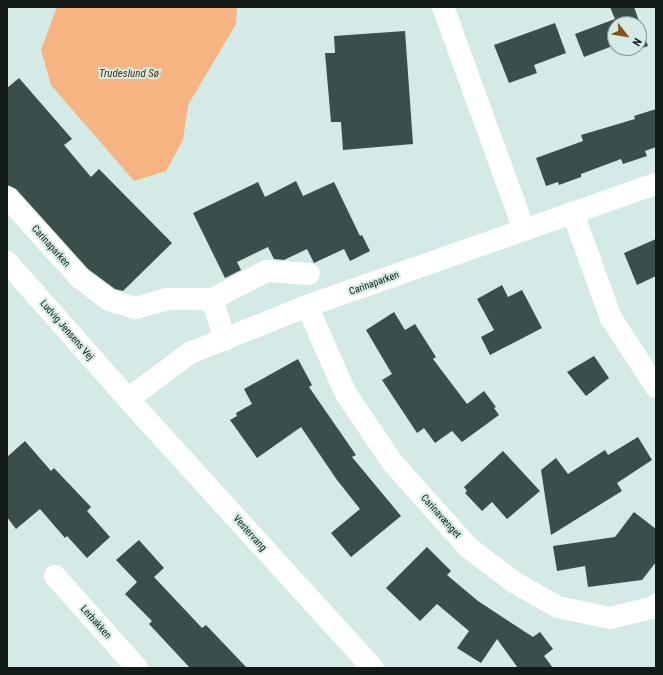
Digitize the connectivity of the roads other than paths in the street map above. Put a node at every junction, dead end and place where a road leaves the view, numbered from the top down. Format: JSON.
{"nodes":[{"id":1,"x":443,"y":7,"type":"edge"},
{"id":2,"x":656,"y":184,"type":"edge"},
{"id":3,"x":7,"y":198,"type":"edge"},
{"id":4,"x":573,"y":213,"type":"junction"},
{"id":5,"x":524,"y":229,"type":"junction"},
{"id":6,"x":7,"y":262,"type":"edge"},
{"id":7,"x":309,"y":274,"type":"dead end"},
{"id":8,"x":212,"y":299,"type":"junction"},
{"id":9,"x":307,"y":306,"type":"junction"},
{"id":10,"x":225,"y":340,"type":"junction"},
{"id":11,"x":656,"y":387,"type":"edge"},
{"id":12,"x":128,"y":399,"type":"junction"},
{"id":13,"x":55,"y":576,"type":"dead end"},
{"id":14,"x":656,"y":605,"type":"edge"},
{"id":15,"x":137,"y":668,"type":"edge"},
{"id":16,"x":373,"y":668,"type":"edge"}],
"edges":[{"from":1,"to":5,"type":"street"},
{"from":2,"to":4,"type":"street","name":"Carinaparken"},
{"from":3,"to":8,"type":"street","name":"Carinaparken"},
{"from":4,"to":5,"type":"street","name":"Carinaparken"},
{"from":4,"to":11,"type":"street"},
{"from":5,"to":9,"type":"street","name":"Carinaparken"},
{"from":6,"to":12,"type":"street","name":"Ludvig Jensens Vej"},
{"from":7,"to":8,"type":"street","name":"Carinaparken"},
{"from":8,"to":10,"type":"street"},
{"from":9,"to":10,"type":"street","name":"Carinaparken"},
{"from":9,"to":14,"type":"street","name":"Carinavænget"},
{"from":10,"to":12,"type":"street","name":"Carinaparken"},
{"from":12,"to":16,"type":"street","name":"Vestervang"},
{"from":13,"to":15,"type":"street","name":"Lerbakken"}]}
